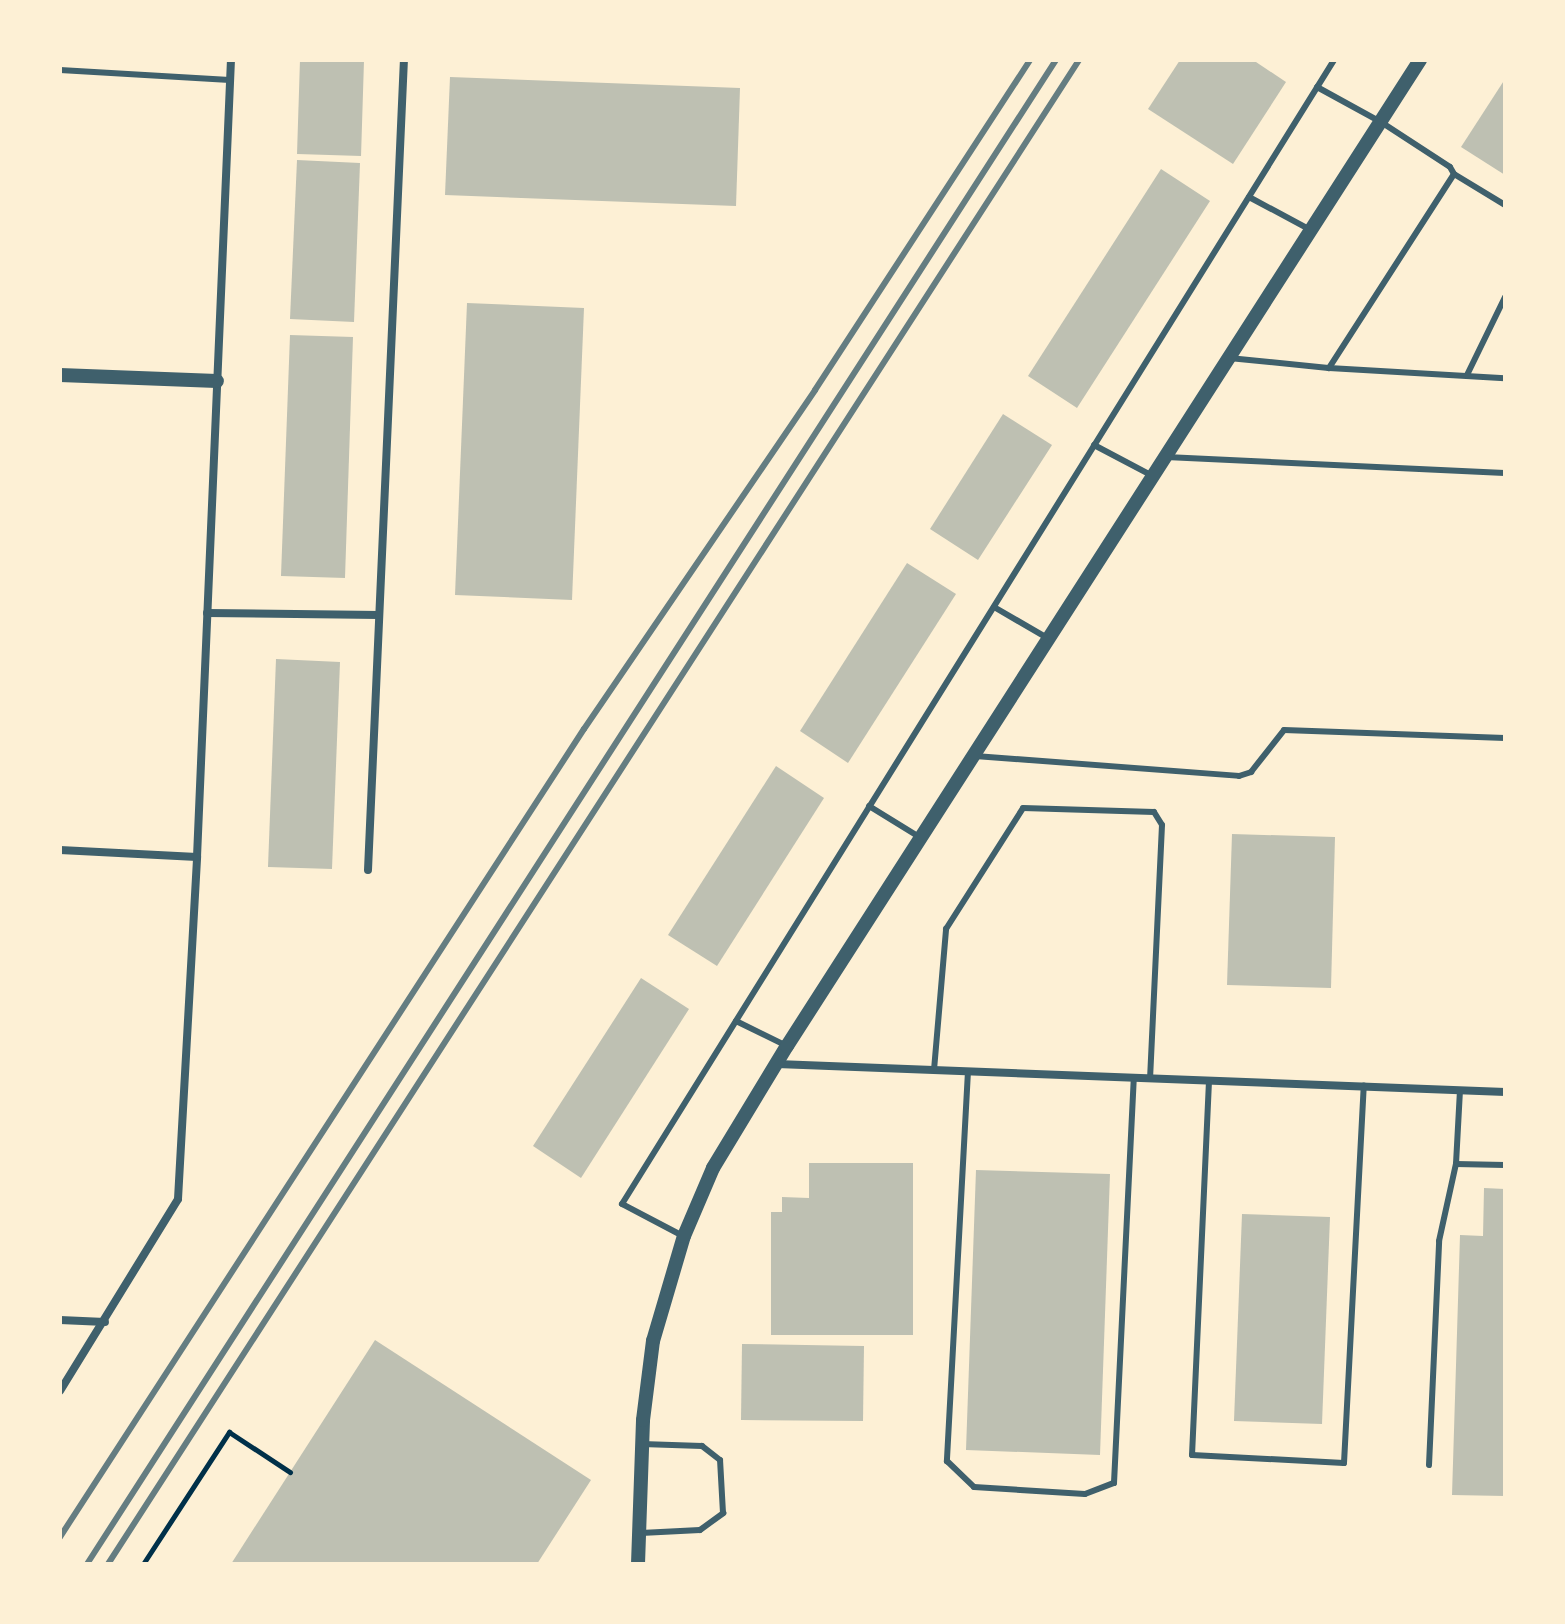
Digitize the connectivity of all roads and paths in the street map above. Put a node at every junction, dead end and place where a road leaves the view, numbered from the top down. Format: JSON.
{"nodes":[{"id":1,"x":231,"y":60,"type":"edge"},
{"id":2,"x":404,"y":60,"type":"edge"},
{"id":3,"x":1334,"y":60,"type":"edge"},
{"id":4,"x":1420,"y":60,"type":"edge"},
{"id":5,"x":60,"y":70,"type":"edge"},
{"id":6,"x":230,"y":80,"type":"junction"},
{"id":7,"x":1317,"y":87,"type":"junction"},
{"id":8,"x":1381,"y":122,"type":"junction"},
{"id":9,"x":1454,"y":174,"type":"junction"},
{"id":10,"x":1249,"y":197,"type":"junction"},
{"id":11,"x":1505,"y":205,"type":"edge"},
{"id":12,"x":1311,"y":231,"type":"junction"},
{"id":13,"x":1505,"y":297,"type":"edge"},
{"id":14,"x":1229,"y":358,"type":"junction"},
{"id":15,"x":1329,"y":368,"type":"junction"},
{"id":16,"x":60,"y":375,"type":"edge"},
{"id":17,"x":1467,"y":375,"type":"junction"},
{"id":18,"x":1505,"y":378,"type":"edge"},
{"id":19,"x":217,"y":381,"type":"junction"},
{"id":20,"x":1094,"y":445,"type":"junction"},
{"id":21,"x":1166,"y":457,"type":"junction"},
{"id":22,"x":1505,"y":473,"type":"edge"},
{"id":23,"x":1153,"y":477,"type":"junction"},
{"id":24,"x":994,"y":607,"type":"junction"},
{"id":25,"x":207,"y":613,"type":"junction"},
{"id":26,"x":379,"y":615,"type":"junction"},
{"id":27,"x":1049,"y":639,"type":"junction"},
{"id":28,"x":1505,"y":738,"type":"edge"},
{"id":29,"x":974,"y":756,"type":"junction"},
{"id":30,"x":869,"y":806,"type":"junction"},
{"id":31,"x":921,"y":838,"type":"junction"},
{"id":32,"x":60,"y":850,"type":"edge"},
{"id":33,"x":197,"y":857,"type":"junction"},
{"id":34,"x":368,"y":870,"type":"dead end"},
{"id":35,"x":736,"y":1021,"type":"junction"},
{"id":36,"x":787,"y":1046,"type":"junction"},
{"id":37,"x":776,"y":1064,"type":"junction"},
{"id":38,"x":934,"y":1070,"type":"junction"},
{"id":39,"x":968,"y":1071,"type":"junction"},
{"id":40,"x":1134,"y":1078,"type":"junction"},
{"id":41,"x":1150,"y":1078,"type":"junction"},
{"id":42,"x":1209,"y":1081,"type":"junction"},
{"id":43,"x":1364,"y":1086,"type":"junction"},
{"id":44,"x":1460,"y":1090,"type":"junction"},
{"id":45,"x":1505,"y":1092,"type":"edge"},
{"id":46,"x":1456,"y":1164,"type":"junction"},
{"id":47,"x":1505,"y":1165,"type":"edge"},
{"id":48,"x":684,"y":1236,"type":"junction"},
{"id":49,"x":60,"y":1320,"type":"edge"},
{"id":50,"x":105,"y":1322,"type":"junction"},
{"id":51,"x":60,"y":1391,"type":"edge"},
{"id":52,"x":642,"y":1444,"type":"junction"},
{"id":53,"x":1429,"y":1465,"type":"dead end"},
{"id":54,"x":290,"y":1472,"type":"dead end"},
{"id":55,"x":639,"y":1534,"type":"junction"},
{"id":56,"x":143,"y":1564,"type":"edge"},
{"id":57,"x":638,"y":1564,"type":"edge"}],
"edges":[{"from":1,"to":6,"type":"street"},
{"from":2,"to":26,"type":"street"},
{"from":3,"to":7,"type":"lane"},
{"from":4,"to":8,"type":"street"},
{"from":5,"to":6,"type":"lane"},
{"from":6,"to":19,"type":"street"},
{"from":7,"to":8,"type":"lane"},
{"from":7,"to":10,"type":"lane"},
{"from":8,"to":9,"type":"lane"},
{"from":8,"to":12,"type":"street"},
{"from":9,"to":11,"type":"lane"},
{"from":9,"to":15,"type":"lane"},
{"from":10,"to":12,"type":"lane"},
{"from":10,"to":20,"type":"lane"},
{"from":12,"to":14,"type":"street"},
{"from":13,"to":17,"type":"lane"},
{"from":14,"to":15,"type":"lane"},
{"from":14,"to":21,"type":"street"},
{"from":15,"to":17,"type":"lane"},
{"from":16,"to":19,"type":"street"},
{"from":17,"to":18,"type":"lane"},
{"from":19,"to":25,"type":"street"},
{"from":20,"to":23,"type":"lane"},
{"from":20,"to":24,"type":"lane"},
{"from":21,"to":22,"type":"lane"},
{"from":21,"to":23,"type":"street"},
{"from":23,"to":27,"type":"street"},
{"from":24,"to":27,"type":"lane"},
{"from":24,"to":30,"type":"lane"},
{"from":25,"to":26,"type":"street"},
{"from":25,"to":33,"type":"street"},
{"from":26,"to":34,"type":"street"},
{"from":27,"to":29,"type":"street"},
{"from":28,"to":29,"type":"lane"},
{"from":29,"to":31,"type":"street"},
{"from":30,"to":31,"type":"lane"},
{"from":30,"to":35,"type":"lane"},
{"from":31,"to":36,"type":"street"},
{"from":32,"to":33,"type":"street"},
{"from":33,"to":50,"type":"street"},
{"from":35,"to":36,"type":"lane"},
{"from":35,"to":48,"type":"lane"},
{"from":36,"to":37,"type":"street"},
{"from":37,"to":38,"type":"street"},
{"from":37,"to":48,"type":"street"},
{"from":38,"to":39,"type":"street"},
{"from":38,"to":41,"type":"lane"},
{"from":39,"to":40,"type":"street"},
{"from":39,"to":40,"type":"lane"},
{"from":40,"to":41,"type":"street"},
{"from":41,"to":42,"type":"street"},
{"from":42,"to":43,"type":"street"},
{"from":42,"to":43,"type":"lane"},
{"from":43,"to":44,"type":"street"},
{"from":44,"to":45,"type":"street"},
{"from":44,"to":46,"type":"lane"},
{"from":46,"to":47,"type":"lane"},
{"from":46,"to":53,"type":"lane"},
{"from":48,"to":52,"type":"street"},
{"from":49,"to":50,"type":"street"},
{"from":50,"to":51,"type":"street"},
{"from":52,"to":55,"type":"street"},
{"from":52,"to":55,"type":"lane"},
{"from":54,"to":56,"type":"path"},
{"from":55,"to":57,"type":"street"}]}
